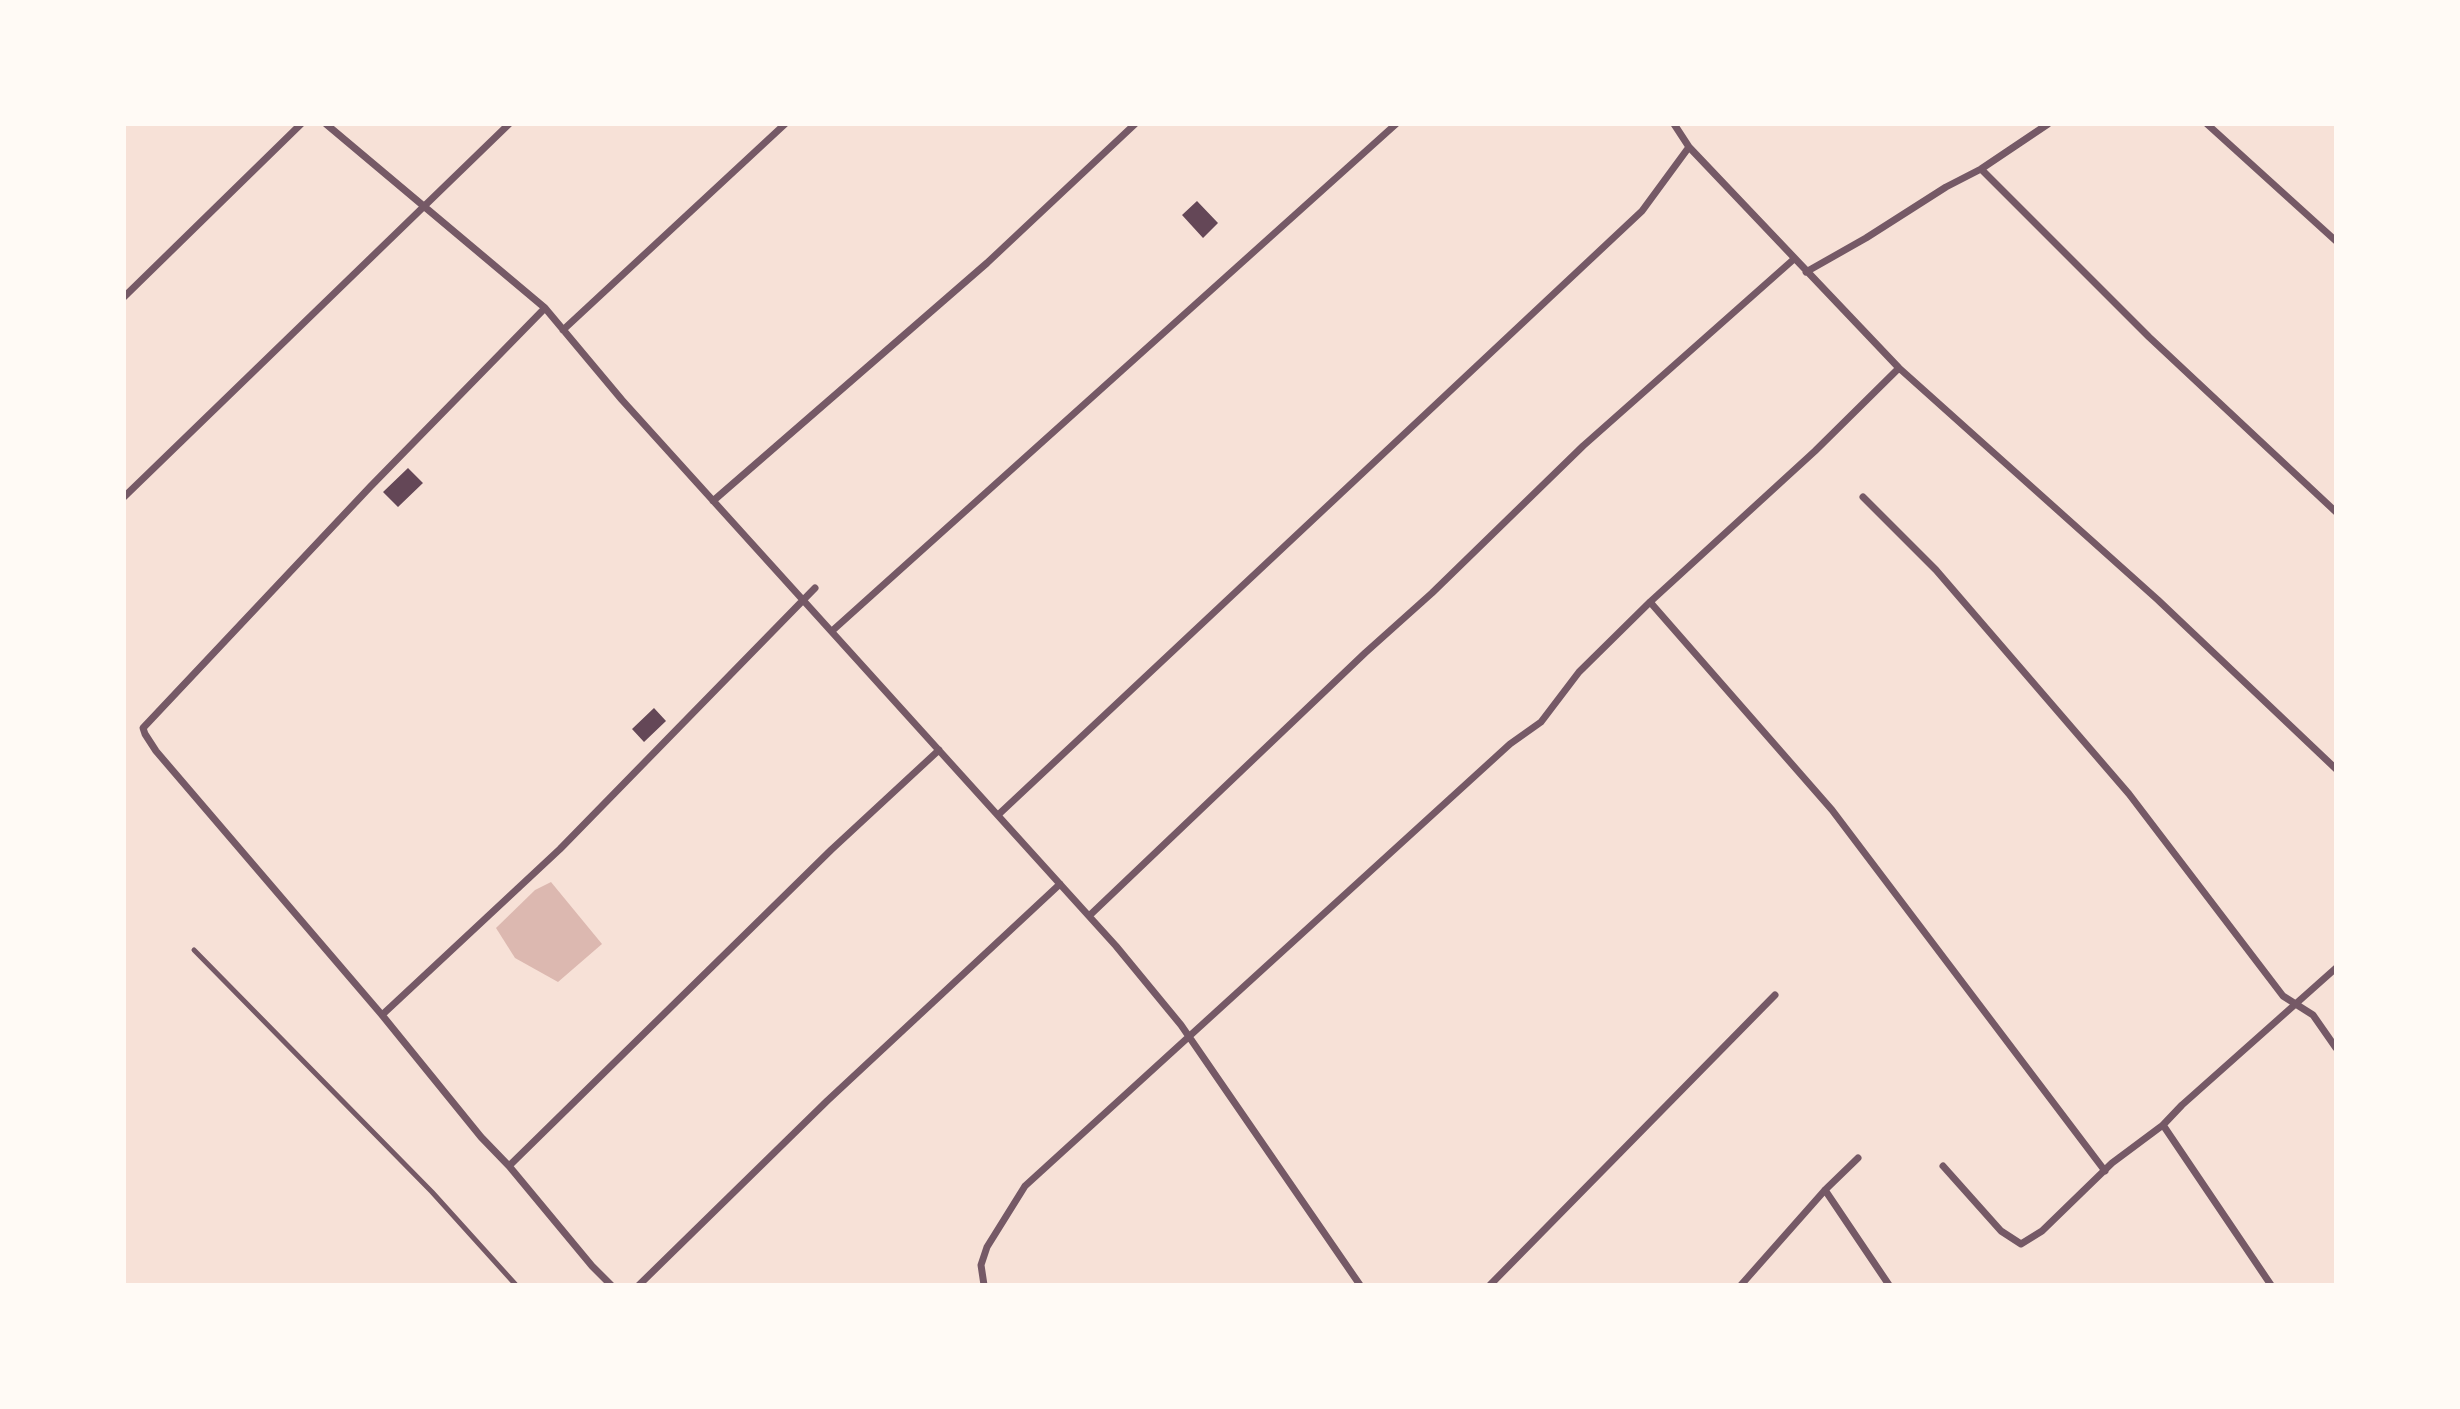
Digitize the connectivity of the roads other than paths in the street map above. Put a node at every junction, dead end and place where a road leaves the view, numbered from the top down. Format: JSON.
{"nodes":[{"id":1,"x":301,"y":124,"type":"edge"},
{"id":2,"x":326,"y":124,"type":"edge"},
{"id":3,"x":509,"y":124,"type":"edge"},
{"id":4,"x":785,"y":124,"type":"edge"},
{"id":5,"x":1135,"y":124,"type":"edge"},
{"id":6,"x":1396,"y":124,"type":"edge"},
{"id":7,"x":1674,"y":124,"type":"edge"},
{"id":8,"x":2048,"y":124,"type":"edge"},
{"id":9,"x":2207,"y":124,"type":"edge"},
{"id":10,"x":1689,"y":147,"type":"junction"},
{"id":11,"x":1981,"y":169,"type":"junction"},
{"id":12,"x":424,"y":206,"type":"junction"},
{"id":13,"x":2336,"y":241,"type":"edge"},
{"id":14,"x":1794,"y":259,"type":"junction"},
{"id":15,"x":1806,"y":272,"type":"junction"},
{"id":16,"x":124,"y":297,"type":"edge"},
{"id":17,"x":545,"y":308,"type":"junction"},
{"id":18,"x":563,"y":330,"type":"junction"},
{"id":19,"x":1899,"y":368,"type":"junction"},
{"id":20,"x":124,"y":497,"type":"edge"},
{"id":21,"x":1863,"y":497,"type":"dead end"},
{"id":22,"x":713,"y":501,"type":"junction"},
{"id":23,"x":2336,"y":512,"type":"edge"},
{"id":24,"x":815,"y":588,"type":"dead end"},
{"id":25,"x":804,"y":601,"type":"junction"},
{"id":26,"x":1650,"y":602,"type":"junction"},
{"id":27,"x":832,"y":631,"type":"junction"},
{"id":28,"x":939,"y":750,"type":"junction"},
{"id":29,"x":2336,"y":769,"type":"edge"},
{"id":30,"x":998,"y":815,"type":"junction"},
{"id":31,"x":1060,"y":884,"type":"junction"},
{"id":32,"x":1089,"y":916,"type":"junction"},
{"id":33,"x":194,"y":950,"type":"dead end"},
{"id":34,"x":2336,"y":968,"type":"edge"},
{"id":35,"x":1775,"y":995,"type":"dead end"},
{"id":36,"x":2297,"y":1004,"type":"junction"},
{"id":37,"x":382,"y":1015,"type":"junction"},
{"id":38,"x":1188,"y":1035,"type":"junction"},
{"id":39,"x":2336,"y":1048,"type":"edge"},
{"id":40,"x":2163,"y":1125,"type":"junction"},
{"id":41,"x":1858,"y":1158,"type":"dead end"},
{"id":42,"x":509,"y":1166,"type":"junction"},
{"id":43,"x":1943,"y":1166,"type":"dead end"},
{"id":44,"x":2105,"y":1171,"type":"junction"},
{"id":45,"x":1825,"y":1190,"type":"junction"},
{"id":46,"x":516,"y":1285,"type":"edge"},
{"id":47,"x":611,"y":1285,"type":"edge"},
{"id":48,"x":639,"y":1285,"type":"edge"},
{"id":49,"x":984,"y":1285,"type":"edge"},
{"id":50,"x":1360,"y":1285,"type":"edge"},
{"id":51,"x":1490,"y":1285,"type":"edge"},
{"id":52,"x":1741,"y":1285,"type":"edge"},
{"id":53,"x":1889,"y":1285,"type":"edge"},
{"id":54,"x":2271,"y":1285,"type":"edge"}],
"edges":[{"from":1,"to":16,"type":"street"},
{"from":2,"to":12,"type":"street"},
{"from":3,"to":12,"type":"street"},
{"from":4,"to":18,"type":"street"},
{"from":5,"to":22,"type":"street"},
{"from":6,"to":27,"type":"street"},
{"from":7,"to":10,"type":"street"},
{"from":8,"to":11,"type":"street"},
{"from":9,"to":13,"type":"street"},
{"from":10,"to":14,"type":"street"},
{"from":10,"to":30,"type":"street"},
{"from":11,"to":15,"type":"street"},
{"from":11,"to":23,"type":"street"},
{"from":12,"to":17,"type":"street"},
{"from":12,"to":20,"type":"street"},
{"from":14,"to":15,"type":"street"},
{"from":14,"to":32,"type":"street"},
{"from":15,"to":19,"type":"street"},
{"from":17,"to":18,"type":"street"},
{"from":17,"to":37,"type":"street"},
{"from":18,"to":22,"type":"street"},
{"from":19,"to":26,"type":"street"},
{"from":19,"to":29,"type":"street"},
{"from":21,"to":36,"type":"street"},
{"from":22,"to":25,"type":"street"},
{"from":24,"to":25,"type":"street"},
{"from":25,"to":27,"type":"street"},
{"from":25,"to":37,"type":"street"},
{"from":26,"to":38,"type":"street"},
{"from":26,"to":44,"type":"street"},
{"from":27,"to":28,"type":"street"},
{"from":28,"to":30,"type":"street"},
{"from":28,"to":42,"type":"street"},
{"from":30,"to":31,"type":"street"},
{"from":31,"to":32,"type":"street"},
{"from":31,"to":48,"type":"street"},
{"from":32,"to":38,"type":"street"},
{"from":33,"to":46,"type":"lane"},
{"from":34,"to":36,"type":"street"},
{"from":35,"to":51,"type":"street"},
{"from":36,"to":39,"type":"street"},
{"from":36,"to":40,"type":"street"},
{"from":37,"to":42,"type":"street"},
{"from":38,"to":49,"type":"street"},
{"from":38,"to":50,"type":"street"},
{"from":40,"to":44,"type":"street"},
{"from":40,"to":54,"type":"street"},
{"from":41,"to":45,"type":"street"},
{"from":42,"to":47,"type":"street"},
{"from":43,"to":44,"type":"street"},
{"from":45,"to":52,"type":"street"},
{"from":45,"to":53,"type":"street"}]}
